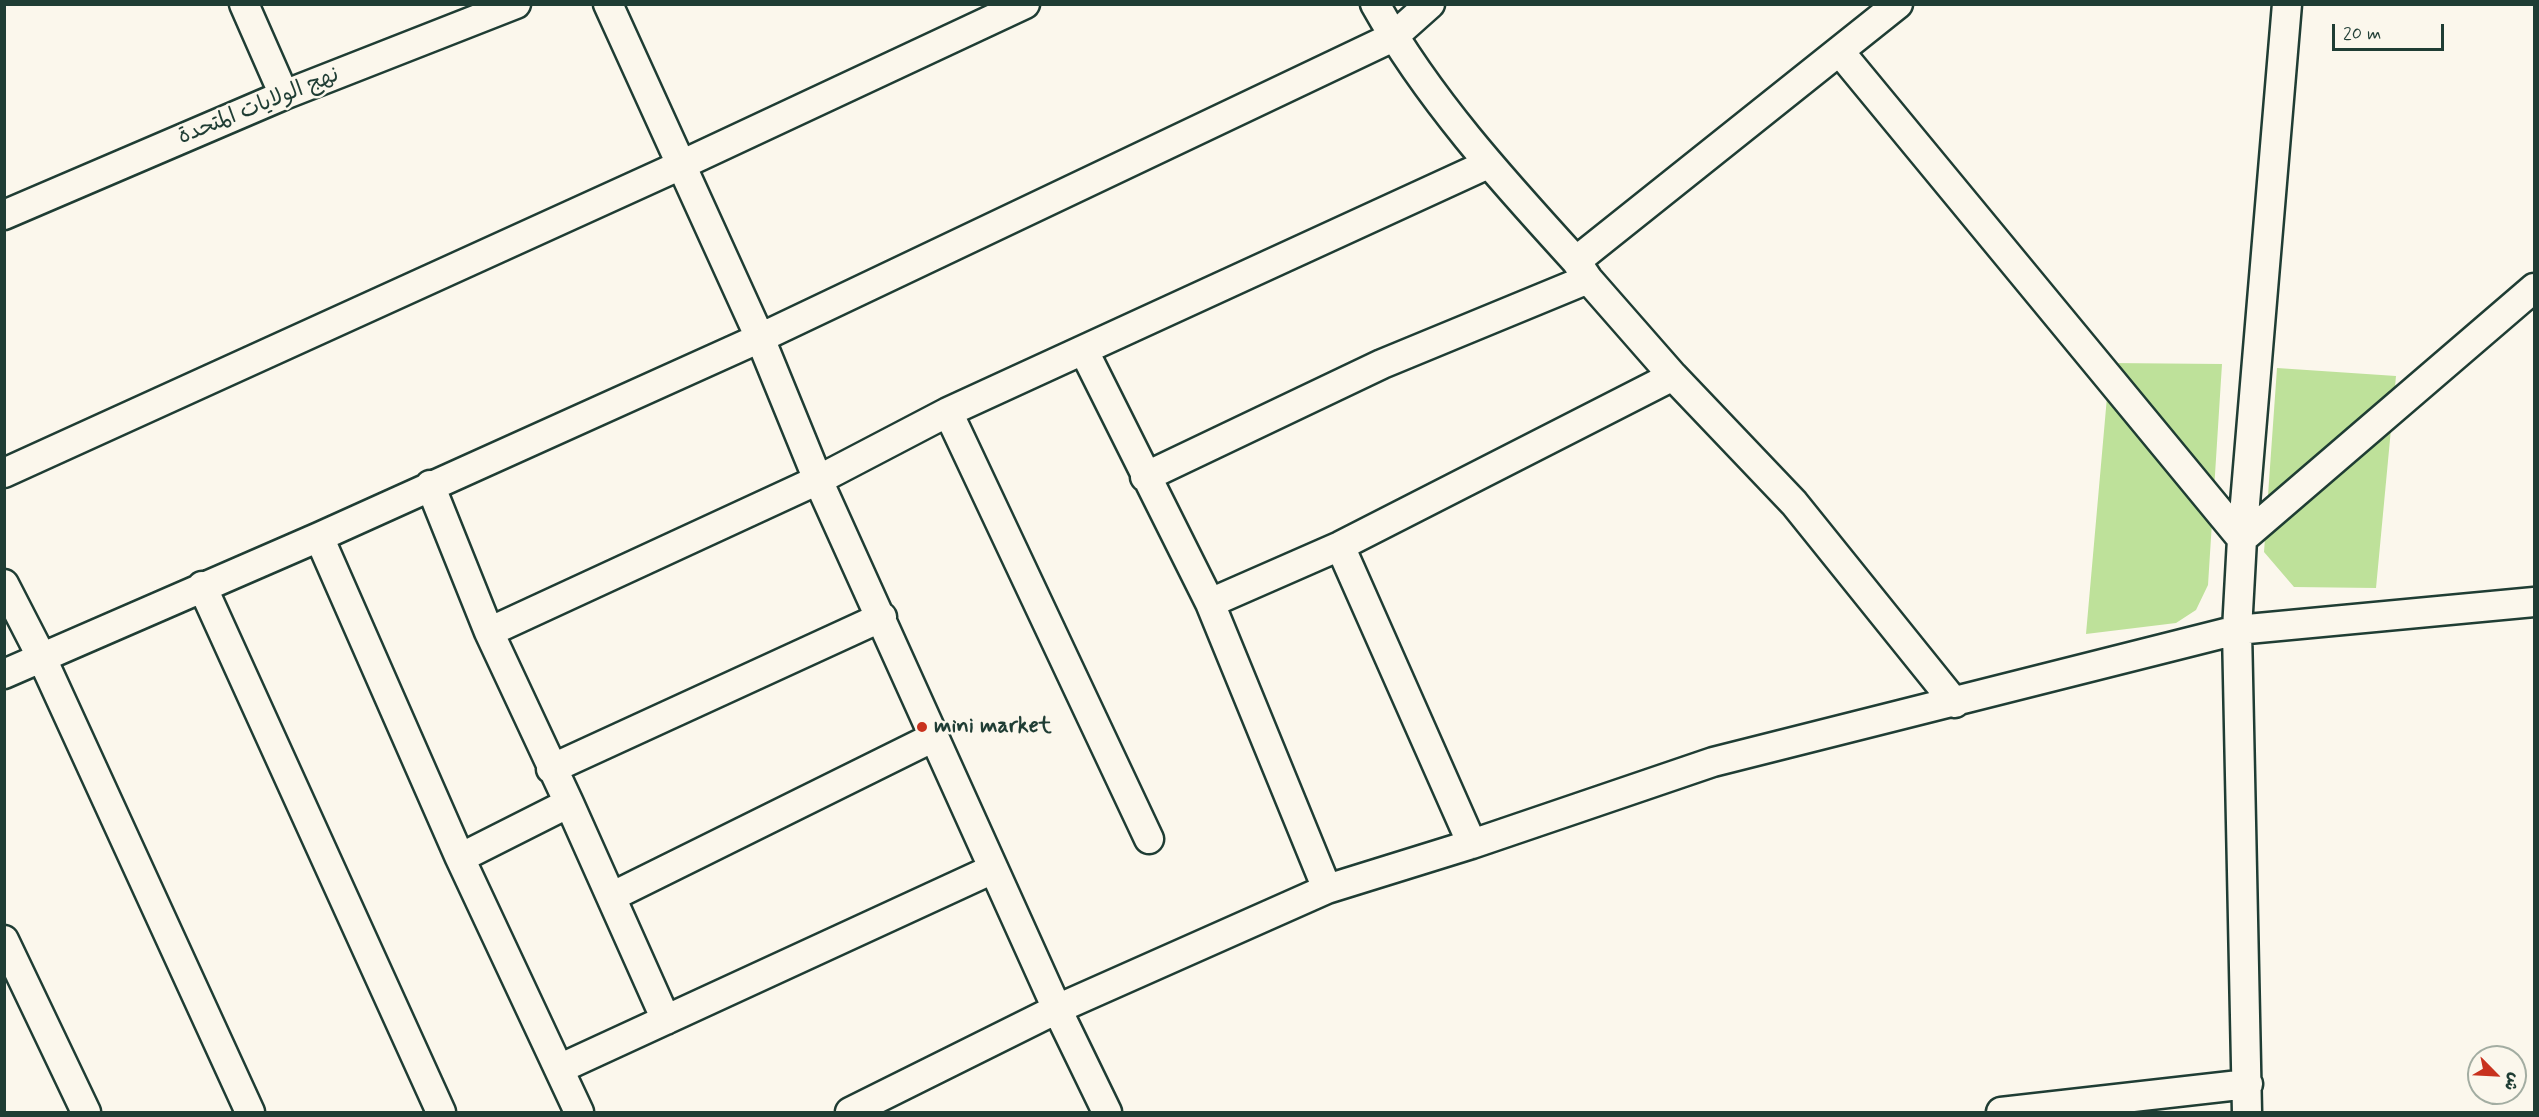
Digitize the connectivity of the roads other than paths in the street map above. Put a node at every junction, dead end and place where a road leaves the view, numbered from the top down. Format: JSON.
{"nodes":[{"id":1,"x":244,"y":4,"type":"edge"},
{"id":2,"x":516,"y":4,"type":"edge"},
{"id":3,"x":584,"y":4,"type":"edge"},
{"id":4,"x":603,"y":4,"type":"edge"},
{"id":5,"x":608,"y":4,"type":"edge"},
{"id":6,"x":1025,"y":4,"type":"edge"},
{"id":7,"x":1375,"y":4,"type":"edge"},
{"id":8,"x":1430,"y":4,"type":"edge"},
{"id":9,"x":1898,"y":4,"type":"edge"},
{"id":10,"x":2287,"y":4,"type":"edge"},
{"id":11,"x":1393,"y":37,"type":"junction"},
{"id":12,"x":1839,"y":52,"type":"junction"},
{"id":13,"x":284,"y":95,"type":"junction"},
{"id":14,"x":1488,"y":164,"type":"junction"},
{"id":15,"x":681,"y":165,"type":"junction"},
{"id":16,"x":7,"y":205,"type":"edge"},
{"id":17,"x":1582,"y":270,"type":"junction"},
{"id":18,"x":2535,"y":288,"type":"edge"},
{"id":19,"x":760,"y":338,"type":"junction"},
{"id":20,"x":1084,"y":351,"type":"junction"},
{"id":21,"x":1673,"y":376,"type":"junction"},
{"id":22,"x":948,"y":412,"type":"junction"},
{"id":23,"x":4,"y":473,"type":"edge"},
{"id":24,"x":1146,"y":477,"type":"junction"},
{"id":25,"x":818,"y":480,"type":"junction"},
{"id":26,"x":430,"y":485,"type":"junction"},
{"id":27,"x":319,"y":537,"type":"junction"},
{"id":28,"x":2242,"y":539,"type":"junction"},
{"id":29,"x":1340,"y":546,"type":"junction"},
{"id":30,"x":4,"y":584,"type":"edge"},
{"id":31,"x":202,"y":586,"type":"junction"},
{"id":32,"x":2535,"y":602,"type":"edge"},
{"id":33,"x":1210,"y":603,"type":"junction"},
{"id":34,"x":882,"y":617,"type":"junction"},
{"id":35,"x":2237,"y":630,"type":"junction"},
{"id":36,"x":489,"y":632,"type":"junction"},
{"id":37,"x":41,"y":656,"type":"junction"},
{"id":38,"x":4,"y":674,"type":"edge"},
{"id":39,"x":1955,"y":703,"type":"junction"},
{"id":40,"x":934,"y":736,"type":"junction"},
{"id":41,"x":551,"y":769,"type":"junction"},
{"id":42,"x":569,"y":803,"type":"junction"},
{"id":43,"x":1149,"y":839,"type":"dead end"},
{"id":44,"x":1472,"y":844,"type":"junction"},
{"id":45,"x":460,"y":858,"type":"junction"},
{"id":46,"x":993,"y":868,"type":"junction"},
{"id":47,"x":1327,"y":889,"type":"junction"},
{"id":48,"x":611,"y":897,"type":"junction"},
{"id":49,"x":4,"y":940,"type":"edge"},
{"id":50,"x":1057,"y":1009,"type":"junction"},
{"id":51,"x":666,"y":1020,"type":"junction"},
{"id":52,"x":559,"y":1069,"type":"junction"},
{"id":53,"x":2248,"y":1084,"type":"junction"},
{"id":54,"x":86,"y":1113,"type":"edge"},
{"id":55,"x":250,"y":1113,"type":"edge"},
{"id":56,"x":441,"y":1113,"type":"edge"},
{"id":57,"x":579,"y":1113,"type":"edge"},
{"id":58,"x":850,"y":1113,"type":"edge"},
{"id":59,"x":1107,"y":1113,"type":"edge"},
{"id":60,"x":2001,"y":1113,"type":"edge"},
{"id":61,"x":2247,"y":1113,"type":"edge"}],
"edges":[{"from":1,"to":13,"type":"street"},
{"from":2,"to":13,"type":"street","name":"نهج الولايات المتحدة"},
{"from":3,"to":4,"type":"street"},
{"from":5,"to":15,"type":"street"},
{"from":6,"to":15,"type":"street"},
{"from":7,"to":11,"type":"street"},
{"from":8,"to":11,"type":"street"},
{"from":9,"to":12,"type":"street"},
{"from":10,"to":28,"type":"street"},
{"from":11,"to":14,"type":"street"},
{"from":11,"to":19,"type":"street"},
{"from":12,"to":17,"type":"street"},
{"from":12,"to":28,"type":"street"},
{"from":13,"to":16,"type":"street","name":"نهج الولايات المتحدة"},
{"from":14,"to":17,"type":"street"},
{"from":14,"to":20,"type":"street"},
{"from":15,"to":19,"type":"street"},
{"from":15,"to":23,"type":"street"},
{"from":17,"to":21,"type":"street"},
{"from":17,"to":24,"type":"street"},
{"from":18,"to":28,"type":"street"},
{"from":19,"to":25,"type":"street"},
{"from":19,"to":26,"type":"street"},
{"from":20,"to":22,"type":"street"},
{"from":20,"to":24,"type":"street"},
{"from":21,"to":29,"type":"street"},
{"from":21,"to":39,"type":"street"},
{"from":22,"to":25,"type":"street"},
{"from":22,"to":43,"type":"street"},
{"from":24,"to":33,"type":"street"},
{"from":25,"to":34,"type":"street"},
{"from":25,"to":36,"type":"street"},
{"from":26,"to":27,"type":"street"},
{"from":26,"to":36,"type":"street"},
{"from":27,"to":31,"type":"street"},
{"from":27,"to":45,"type":"street"},
{"from":28,"to":35,"type":"street"},
{"from":29,"to":33,"type":"street"},
{"from":29,"to":44,"type":"street"},
{"from":30,"to":37,"type":"street"},
{"from":31,"to":37,"type":"street"},
{"from":31,"to":56,"type":"street"},
{"from":32,"to":35,"type":"street"},
{"from":33,"to":47,"type":"street"},
{"from":34,"to":40,"type":"street"},
{"from":34,"to":41,"type":"street"},
{"from":35,"to":39,"type":"street"},
{"from":35,"to":53,"type":"street"},
{"from":36,"to":41,"type":"street"},
{"from":37,"to":38,"type":"street"},
{"from":37,"to":55,"type":"street"},
{"from":39,"to":44,"type":"street"},
{"from":40,"to":46,"type":"street"},
{"from":40,"to":48,"type":"street"},
{"from":41,"to":42,"type":"street"},
{"from":42,"to":45,"type":"street"},
{"from":42,"to":48,"type":"street"},
{"from":44,"to":47,"type":"street"},
{"from":45,"to":52,"type":"street"},
{"from":46,"to":50,"type":"street"},
{"from":46,"to":51,"type":"street"},
{"from":47,"to":50,"type":"street"},
{"from":48,"to":51,"type":"street"},
{"from":49,"to":54,"type":"street"},
{"from":50,"to":58,"type":"street"},
{"from":50,"to":59,"type":"street"},
{"from":51,"to":52,"type":"street"},
{"from":52,"to":57,"type":"street"},
{"from":53,"to":60,"type":"street"},
{"from":53,"to":61,"type":"street"}]}
